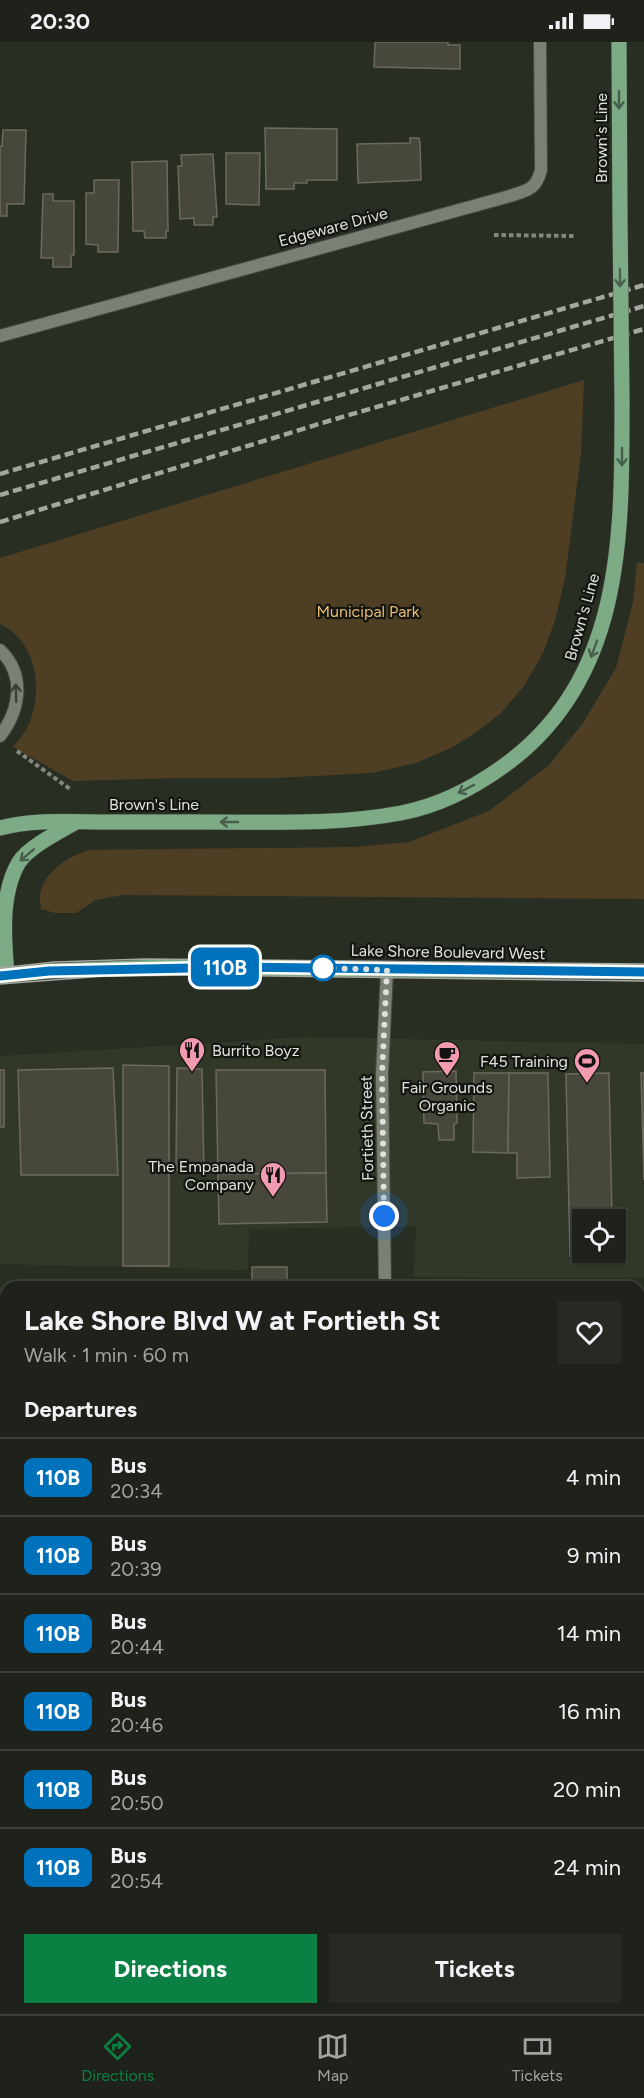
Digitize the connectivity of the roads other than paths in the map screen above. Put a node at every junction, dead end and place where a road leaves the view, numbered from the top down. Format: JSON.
{"nodes":[{"id":1,"x":540,"y":42,"type":"edge"},
{"id":2,"x":619,"y":42,"type":"edge"},
{"id":3,"x":0,"y":336,"type":"edge"},
{"id":4,"x":0,"y":650,"type":"edge"},
{"id":5,"x":0,"y":736,"type":"edge"},
{"id":6,"x":76,"y":822,"type":"junction"},
{"id":7,"x":0,"y":828,"type":"edge"},
{"id":8,"x":387,"y":970,"type":"junction"},
{"id":9,"x":644,"y":972,"type":"edge"},
{"id":10,"x":3,"y":975,"type":"edge"},
{"id":11,"x":385,"y":1281,"type":"edge"}],
"edges":[{"from":1,"to":3,"type":"street","name":"Edgeware Drive"},
{"from":2,"to":6,"type":"main road","name":"Brown's Line","one_way":true,"bridge":true},
{"from":5,"to":4,"type":"street","one_way":true},
{"from":6,"to":7,"type":"main road","name":"Brown's Line"},
{"from":6,"to":10,"type":"main road","one_way":true},
{"from":8,"to":9,"type":"main road","name":"Lake Shore Boulevard West"},
{"from":8,"to":10,"type":"main road","name":"Lake Shore Boulevard West"},
{"from":8,"to":11,"type":"street","name":"Fortieth Street"}]}
